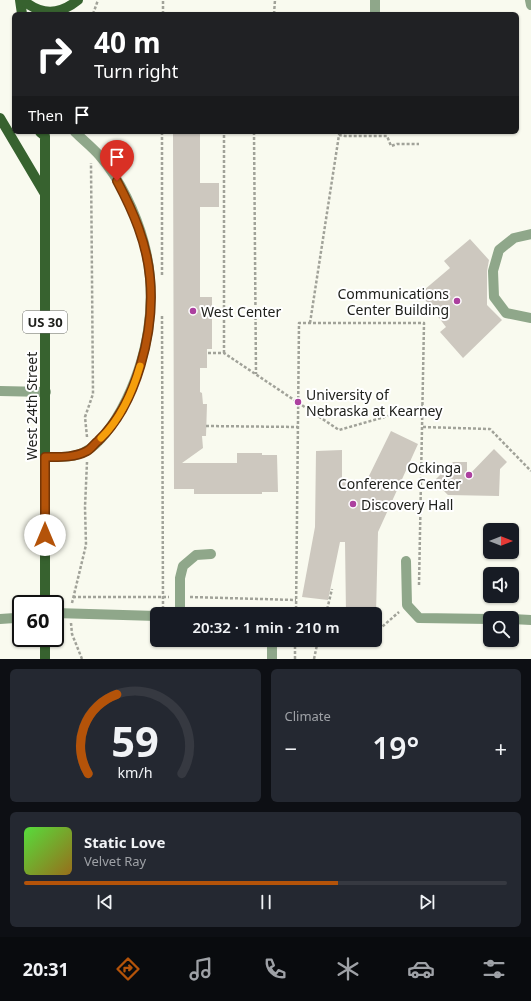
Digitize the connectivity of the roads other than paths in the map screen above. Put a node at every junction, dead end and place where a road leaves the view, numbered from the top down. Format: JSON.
{"nodes":[{"id":1,"x":22,"y":0,"type":"edge"},
{"id":2,"x":375,"y":0,"type":"edge"},
{"id":3,"x":530,"y":0,"type":"edge"},
{"id":4,"x":76,"y":1,"type":"edge"},
{"id":5,"x":531,"y":5,"type":"edge"},
{"id":6,"x":22,"y":12,"type":"edge"},
{"id":7,"x":73,"y":12,"type":"edge"},
{"id":8,"x":375,"y":12,"type":"edge"},
{"id":9,"x":0,"y":118,"type":"edge"},
{"id":10,"x":46,"y":134,"type":"edge"},
{"id":11,"x":77,"y":134,"type":"edge"},
{"id":12,"x":45,"y":196,"type":"junction"},
{"id":13,"x":531,"y":234,"type":"edge"},
{"id":14,"x":531,"y":318,"type":"edge"},
{"id":15,"x":0,"y":391,"type":"edge"},
{"id":16,"x":46,"y":392,"type":"junction"},
{"id":17,"x":45,"y":457,"type":"junction"},
{"id":18,"x":211,"y":554,"type":"dead end"},
{"id":19,"x":406,"y":561,"type":"dead end"},
{"id":20,"x":45,"y":595,"type":"edge"},
{"id":21,"x":180,"y":607,"type":"edge"},
{"id":22,"x":150,"y":612,"type":"edge"},
{"id":23,"x":64,"y":613,"type":"edge"},
{"id":24,"x":12,"y":618,"type":"edge"},
{"id":25,"x":0,"y":619,"type":"edge"},
{"id":26,"x":483,"y":619,"type":"edge"},
{"id":27,"x":519,"y":620,"type":"edge"},
{"id":28,"x":531,"y":620,"type":"edge"},
{"id":29,"x":45,"y":647,"type":"edge"},
{"id":30,"x":272,"y":647,"type":"edge"},
{"id":31,"x":45,"y":659,"type":"edge"},
{"id":32,"x":272,"y":659,"type":"edge"}],
"edges":[{"from":1,"to":4,"type":"main road"},
{"from":1,"to":6,"type":"main road"},
{"from":2,"to":8,"type":"street"},
{"from":3,"to":5,"type":"street"},
{"from":4,"to":7,"type":"main road"},
{"from":9,"to":12,"type":"main road"},
{"from":10,"to":12,"type":"main road","name":"West 24th Street","number":"US 30"},
{"from":11,"to":17,"type":"street"},
{"from":12,"to":16,"type":"main road","name":"West 24th Street","number":"US 30"},
{"from":13,"to":14,"type":"street"},
{"from":15,"to":16,"type":"street"},
{"from":16,"to":17,"type":"main road","name":"West 24th Street","number":"US 30"},
{"from":17,"to":20,"type":"main road","name":"West 24th Street","number":"US 30"},
{"from":18,"to":21,"type":"street"},
{"from":19,"to":26,"type":"street"},
{"from":22,"to":23,"type":"street"},
{"from":24,"to":25,"type":"street"},
{"from":27,"to":28,"type":"street"},
{"from":29,"to":31,"type":"main road"},
{"from":30,"to":32,"type":"street"}]}
